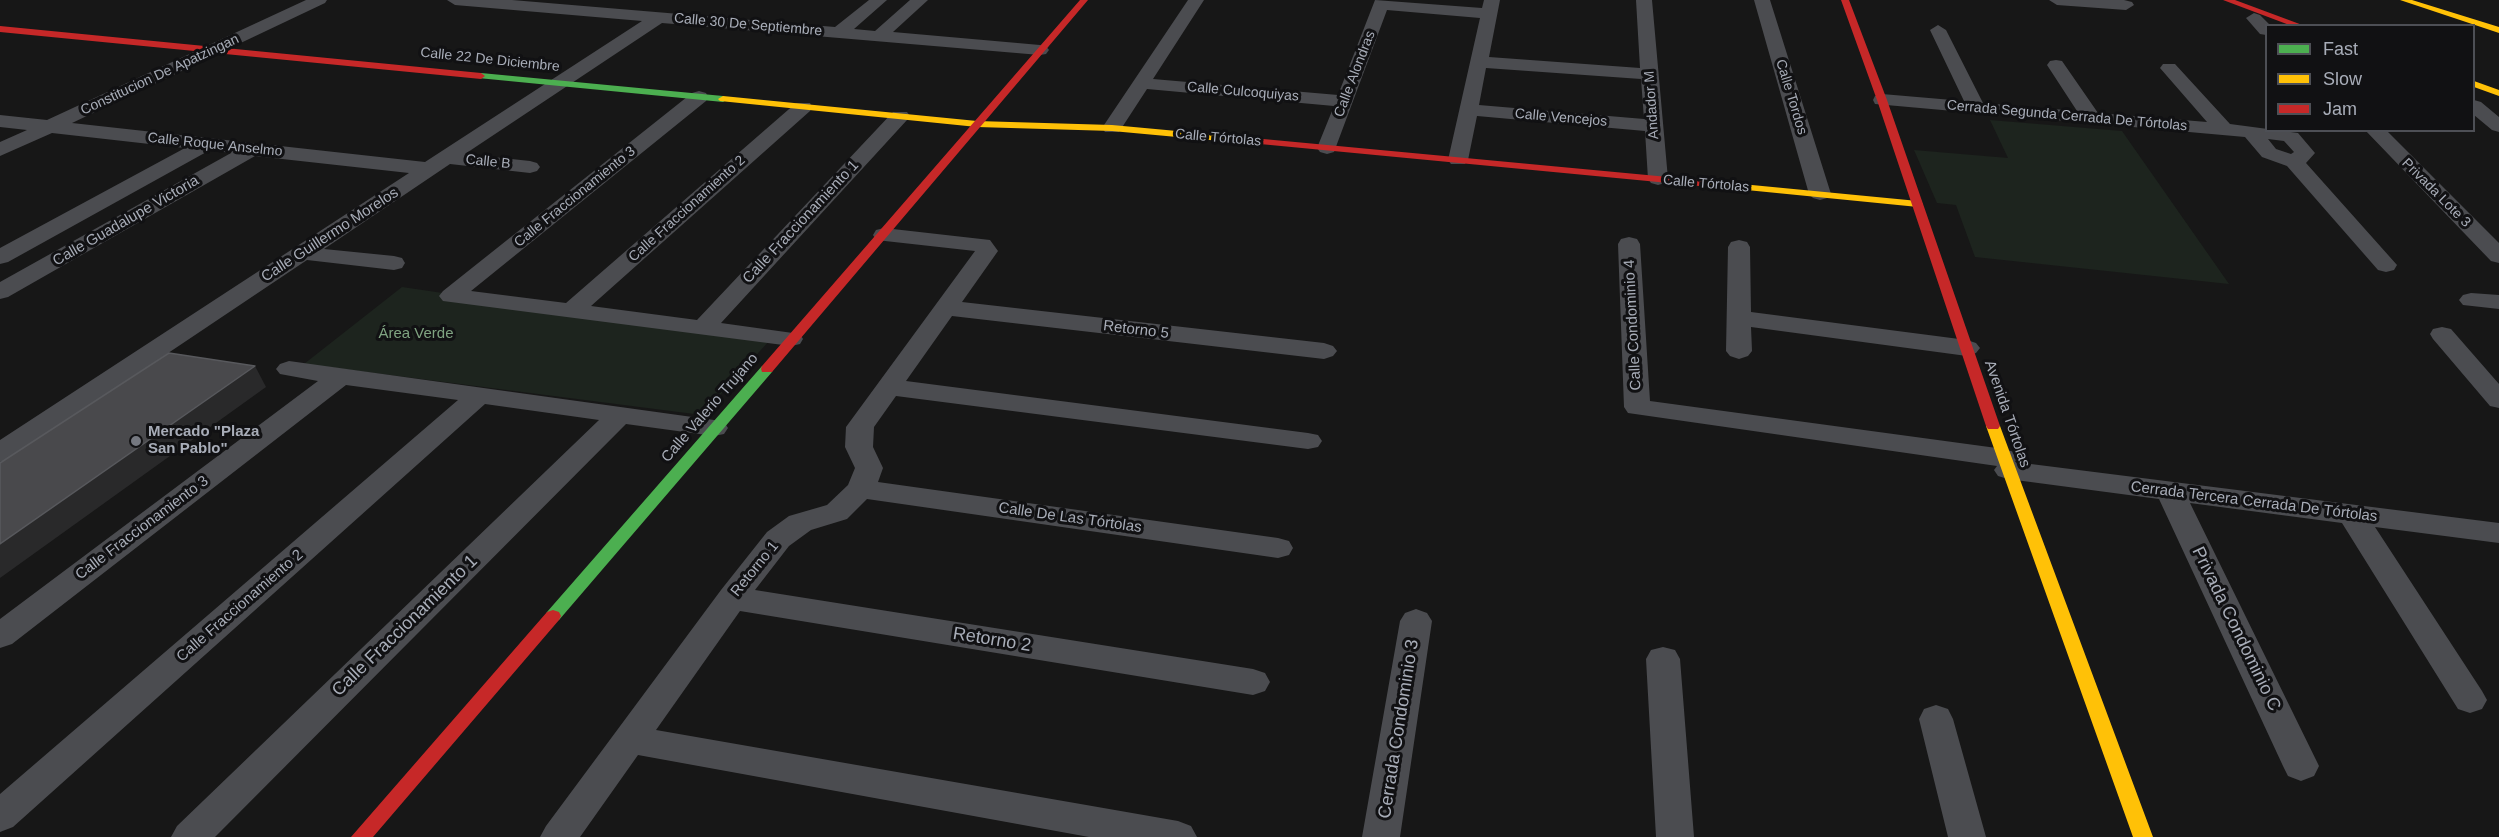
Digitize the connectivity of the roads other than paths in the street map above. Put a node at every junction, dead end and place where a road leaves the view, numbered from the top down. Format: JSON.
{"nodes":[{"id":1,"x":319,"y":0,"type":"edge"},
{"id":2,"x":456,"y":0,"type":"edge"},
{"id":3,"x":879,"y":0,"type":"edge"},
{"id":4,"x":920,"y":0,"type":"edge"},
{"id":5,"x":1084,"y":0,"type":"edge"},
{"id":6,"x":1196,"y":0,"type":"edge"},
{"id":7,"x":1644,"y":0,"type":"edge"},
{"id":8,"x":1762,"y":0,"type":"edge"},
{"id":9,"x":1845,"y":0,"type":"edge"},
{"id":10,"x":2057,"y":0,"type":"edge"},
{"id":11,"x":2227,"y":0,"type":"edge"},
{"id":12,"x":2404,"y":0,"type":"edge"},
{"id":13,"x":486,"y":1,"type":"edge"},
{"id":14,"x":1382,"y":2,"type":"edge"},
{"id":15,"x":2386,"y":3,"type":"dead end"},
{"id":16,"x":2126,"y":5,"type":"dead end"},
{"id":17,"x":1491,"y":7,"type":"edge"},
{"id":18,"x":659,"y":17,"type":"junction"},
{"id":19,"x":2295,"y":24,"type":"edge"},
{"id":20,"x":2451,"y":24,"type":"edge"},
{"id":21,"x":0,"y":29,"type":"edge"},
{"id":22,"x":1938,"y":30,"type":"dead end"},
{"id":23,"x":2499,"y":30,"type":"edge"},
{"id":24,"x":2475,"y":31,"type":"edge"},
{"id":25,"x":839,"y":33,"type":"junction"},
{"id":26,"x":878,"y":37,"type":"junction"},
{"id":27,"x":2499,"y":39,"type":"edge"},
{"id":28,"x":215,"y":49,"type":"junction"},
{"id":29,"x":1040,"y":51,"type":"junction"},
{"id":30,"x":1479,"y":62,"type":"junction"},
{"id":31,"x":2056,"y":65,"type":"dead end"},
{"id":32,"x":2169,"y":68,"type":"dead end"},
{"id":33,"x":1649,"y":74,"type":"junction"},
{"id":34,"x":559,"y":83,"type":"junction"},
{"id":35,"x":1141,"y":83,"type":"junction"},
{"id":36,"x":2475,"y":84,"type":"edge"},
{"id":37,"x":2499,"y":93,"type":"edge"},
{"id":38,"x":699,"y":97,"type":"junction"},
{"id":39,"x":1882,"y":100,"type":"junction"},
{"id":40,"x":1345,"y":101,"type":"junction"},
{"id":41,"x":803,"y":107,"type":"junction"},
{"id":42,"x":2475,"y":108,"type":"edge"},
{"id":43,"x":1977,"y":109,"type":"junction"},
{"id":44,"x":1468,"y":110,"type":"junction"},
{"id":45,"x":900,"y":116,"type":"junction"},
{"id":46,"x":2092,"y":118,"type":"junction"},
{"id":47,"x":0,"y":121,"type":"edge"},
{"id":48,"x":977,"y":124,"type":"junction"},
{"id":49,"x":51,"y":126,"type":"junction"},
{"id":50,"x":1653,"y":126,"type":"junction"},
{"id":51,"x":2499,"y":126,"type":"edge"},
{"id":52,"x":1112,"y":128,"type":"junction"},
{"id":53,"x":2224,"y":130,"type":"junction"},
{"id":54,"x":2376,"y":132,"type":"edge"},
{"id":55,"x":207,"y":144,"type":"junction"},
{"id":56,"x":1328,"y":148,"type":"junction"},
{"id":57,"x":252,"y":149,"type":"junction"},
{"id":58,"x":0,"y":150,"type":"edge"},
{"id":59,"x":1458,"y":160,"type":"junction"},
{"id":60,"x":438,"y":163,"type":"junction"},
{"id":61,"x":530,"y":167,"type":"dead end"},
{"id":62,"x":1658,"y":179,"type":"junction"},
{"id":63,"x":1820,"y":194,"type":"junction"},
{"id":64,"x":1918,"y":204,"type":"junction"},
{"id":65,"x":884,"y":235,"type":"junction"},
{"id":66,"x":1629,"y":244,"type":"dead end"},
{"id":67,"x":1739,"y":247,"type":"dead end"},
{"id":68,"x":302,"y":253,"type":"junction"},
{"id":69,"x":2499,"y":256,"type":"edge"},
{"id":70,"x":0,"y":257,"type":"edge"},
{"id":71,"x":394,"y":263,"type":"dead end"},
{"id":72,"x":2385,"y":265,"type":"dead end"},
{"id":73,"x":0,"y":292,"type":"edge"},
{"id":74,"x":2471,"y":300,"type":"dead end"},
{"id":75,"x":2499,"y":302,"type":"edge"},
{"id":76,"x":947,"y":308,"type":"junction"},
{"id":77,"x":572,"y":311,"type":"junction"},
{"id":78,"x":1740,"y":318,"type":"junction"},
{"id":79,"x":703,"y":328,"type":"junction"},
{"id":80,"x":2442,"y":334,"type":"dead end"},
{"id":81,"x":791,"y":339,"type":"junction"},
{"id":82,"x":1967,"y":348,"type":"junction"},
{"id":83,"x":1324,"y":351,"type":"dead end"},
{"id":84,"x":1739,"y":351,"type":"dead end"},
{"id":85,"x":288,"y":369,"type":"dead end"},
{"id":86,"x":341,"y":376,"type":"junction"},
{"id":87,"x":890,"y":387,"type":"junction"},
{"id":88,"x":479,"y":396,"type":"junction"},
{"id":89,"x":2499,"y":400,"type":"edge"},
{"id":90,"x":1637,"y":407,"type":"joint"},
{"id":91,"x":620,"y":415,"type":"junction"},
{"id":92,"x":714,"y":428,"type":"junction"},
{"id":93,"x":1308,"y":441,"type":"dead end"},
{"id":94,"x":0,"y":453,"type":"edge"},
{"id":95,"x":2006,"y":464,"type":"junction"},
{"id":96,"x":861,"y":489,"type":"junction"},
{"id":97,"x":2170,"y":491,"type":"junction"},
{"id":98,"x":2352,"y":515,"type":"junction"},
{"id":99,"x":2499,"y":533,"type":"edge"},
{"id":100,"x":1278,"y":548,"type":"dead end"},
{"id":101,"x":732,"y":598,"type":"junction"},
{"id":102,"x":1416,"y":621,"type":"dead end"},
{"id":103,"x":0,"y":636,"type":"edge"},
{"id":104,"x":1663,"y":659,"type":"dead end"},
{"id":105,"x":1253,"y":682,"type":"dead end"},
{"id":106,"x":2470,"y":699,"type":"dead end"},
{"id":107,"x":1936,"y":719,"type":"dead end"},
{"id":108,"x":630,"y":740,"type":"junction"},
{"id":109,"x":2301,"y":766,"type":"dead end"},
{"id":110,"x":0,"y":816,"type":"edge"},
{"id":111,"x":190,"y":837,"type":"edge"},
{"id":112,"x":361,"y":837,"type":"edge"},
{"id":113,"x":559,"y":837,"type":"edge"},
{"id":114,"x":1178,"y":837,"type":"edge"},
{"id":115,"x":1381,"y":837,"type":"edge"},
{"id":116,"x":1675,"y":837,"type":"edge"},
{"id":117,"x":1967,"y":837,"type":"edge"},
{"id":118,"x":2143,"y":837,"type":"edge"}],
"edges":[{"from":1,"to":28,"type":"street","name":"Constitucion De Apatzingan"},
{"from":2,"to":13,"type":"street","name":"Calle 30 De Septiembre"},
{"from":3,"to":25,"type":"street"},
{"from":4,"to":26,"type":"street"},
{"from":5,"to":29,"type":"main road","name":"Calle Valerio Trujano"},
{"from":6,"to":35,"type":"street"},
{"from":7,"to":33,"type":"street","name":"Andador M"},
{"from":8,"to":63,"type":"street","name":"Calle Tordos"},
{"from":9,"to":39,"type":"main road","name":"Avenida Tórtolas"},
{"from":10,"to":16,"type":"street"},
{"from":11,"to":19,"type":"main road"},
{"from":12,"to":23,"type":"main road"},
{"from":13,"to":18,"type":"street","name":"Calle 30 De Septiembre"},
{"from":14,"to":17,"type":"street"},
{"from":14,"to":40,"type":"street","name":"Calle Alondras"},
{"from":15,"to":20,"type":"main road"},
{"from":17,"to":30,"type":"street"},
{"from":18,"to":25,"type":"street","name":"Calle 30 De Septiembre"},
{"from":18,"to":34,"type":"street","name":"Calle Guillermo Morelos"},
{"from":21,"to":28,"type":"main road","name":"Calle 22 De Diciembre"},
{"from":22,"to":43,"type":"street"},
{"from":24,"to":27,"type":"main road"},
{"from":25,"to":26,"type":"street","name":"Calle 30 De Septiembre"},
{"from":26,"to":29,"type":"street","name":"Calle 30 De Septiembre"},
{"from":28,"to":34,"type":"main road","name":"Calle 22 De Diciembre"},
{"from":28,"to":49,"type":"street","name":"Constitucion De Apatzingan"},
{"from":29,"to":48,"type":"main road","name":"Calle Valerio Trujano"},
{"from":30,"to":33,"type":"street"},
{"from":30,"to":44,"type":"street"},
{"from":31,"to":46,"type":"street"},
{"from":32,"to":53,"type":"street"},
{"from":33,"to":50,"type":"street","name":"Andador M"},
{"from":34,"to":38,"type":"main road","name":"Calle 22 De Diciembre"},
{"from":34,"to":60,"type":"street","name":"Calle Guillermo Morelos"},
{"from":35,"to":40,"type":"street","name":"Calle Culcoquiyas"},
{"from":35,"to":52,"type":"street"},
{"from":36,"to":37,"type":"main road"},
{"from":38,"to":41,"type":"main road","name":"Calle 22 De Diciembre"},
{"from":38,"to":77,"type":"street","name":"Calle Fraccionamiento 3"},
{"from":39,"to":43,"type":"street","name":"Cerrada Segunda Cerrada De Tórtolas"},
{"from":39,"to":64,"type":"main road","name":"Avenida Tórtolas"},
{"from":40,"to":56,"type":"street","name":"Calle Alondras"},
{"from":41,"to":45,"type":"main road","name":"Calle 22 De Diciembre"},
{"from":41,"to":77,"type":"street","name":"Calle Fraccionamiento 2"},
{"from":42,"to":51,"type":"street"},
{"from":43,"to":46,"type":"street","name":"Cerrada Segunda Cerrada De Tórtolas"},
{"from":44,"to":50,"type":"street","name":"Calle Vencejos"},
{"from":44,"to":59,"type":"street"},
{"from":45,"to":48,"type":"main road","name":"Calle 22 De Diciembre"},
{"from":45,"to":79,"type":"street","name":"Calle Fraccionamiento 1"},
{"from":46,"to":53,"type":"street","name":"Cerrada Segunda Cerrada De Tórtolas"},
{"from":47,"to":49,"type":"street","name":"Calle Roque Anselmo"},
{"from":48,"to":52,"type":"main road","name":"Calle Tórtolas"},
{"from":48,"to":65,"type":"main road","name":"Calle Valerio Trujano"},
{"from":49,"to":55,"type":"street","name":"Calle Roque Anselmo"},
{"from":49,"to":58,"type":"street","name":"Constitucion De Apatzingan"},
{"from":50,"to":62,"type":"street","name":"Andador M"},
{"from":52,"to":56,"type":"main road","name":"Calle Tórtolas"},
{"from":53,"to":72,"type":"street","name":"Cerrada Segunda Cerrada De Tórtolas"},
{"from":54,"to":69,"type":"street","name":"Privada Lote 3"},
{"from":55,"to":57,"type":"street","name":"Calle Roque Anselmo"},
{"from":55,"to":70,"type":"street","name":"Calle Guadalupe Victoria"},
{"from":56,"to":59,"type":"main road","name":"Calle Tórtolas"},
{"from":57,"to":60,"type":"street","name":"Calle Roque Anselmo"},
{"from":57,"to":73,"type":"street","name":"Calle Guadalupe Victoria"},
{"from":59,"to":62,"type":"main road","name":"Calle Tórtolas"},
{"from":60,"to":61,"type":"street","name":"Calle B"},
{"from":60,"to":68,"type":"street","name":"Calle Guillermo Morelos"},
{"from":62,"to":63,"type":"main road","name":"Calle Tórtolas"},
{"from":63,"to":64,"type":"main road","name":"Calle Tórtolas"},
{"from":64,"to":82,"type":"main road","name":"Avenida Tórtolas"},
{"from":65,"to":76,"type":"street"},
{"from":65,"to":81,"type":"main road","name":"Calle Valerio Trujano"},
{"from":66,"to":90,"type":"street","name":"Calle Condominio 4"},
{"from":67,"to":78,"type":"street"},
{"from":68,"to":71,"type":"street"},
{"from":68,"to":94,"type":"street","name":"Calle Guillermo Morelos"},
{"from":74,"to":75,"type":"street"},
{"from":76,"to":83,"type":"street","name":"Retorno 5"},
{"from":76,"to":87,"type":"street"},
{"from":77,"to":79,"type":"street"},
{"from":78,"to":82,"type":"street"},
{"from":78,"to":84,"type":"street"},
{"from":79,"to":81,"type":"street"},
{"from":80,"to":89,"type":"street"},
{"from":81,"to":92,"type":"main road","name":"Calle Valerio Trujano"},
{"from":82,"to":95,"type":"main road","name":"Avenida Tórtolas"},
{"from":85,"to":86,"type":"street"},
{"from":86,"to":88,"type":"street"},
{"from":86,"to":103,"type":"street","name":"Calle Fraccionamiento 3"},
{"from":87,"to":93,"type":"street"},
{"from":87,"to":96,"type":"street"},
{"from":88,"to":91,"type":"street"},
{"from":88,"to":110,"type":"street","name":"Calle Fraccionamiento 2"},
{"from":90,"to":95,"type":"street","name":"Cerrada Tercera Cerrada De Tórtolas"},
{"from":91,"to":92,"type":"street"},
{"from":91,"to":111,"type":"street","name":"Calle Fraccionamiento 1"},
{"from":92,"to":112,"type":"main road","name":"Calle Valerio Trujano"},
{"from":95,"to":97,"type":"street","name":"Cerrada Tercera Cerrada De Tórtolas"},
{"from":95,"to":118,"type":"main road","name":"Avenida Tórtolas"},
{"from":96,"to":100,"type":"street","name":"Calle De Las Tórtolas"},
{"from":96,"to":101,"type":"street","name":"Retorno 1"},
{"from":97,"to":98,"type":"street","name":"Cerrada Tercera Cerrada De Tórtolas"},
{"from":97,"to":109,"type":"street","name":"Privada Condominio C"},
{"from":98,"to":99,"type":"street","name":"Cerrada Tercera Cerrada De Tórtolas"},
{"from":98,"to":106,"type":"street"},
{"from":101,"to":105,"type":"street","name":"Retorno 2"},
{"from":101,"to":108,"type":"street","name":"Retorno 1"},
{"from":102,"to":115,"type":"street","name":"Cerrada Condominio 3"},
{"from":104,"to":116,"type":"street"},
{"from":107,"to":117,"type":"street"},
{"from":108,"to":113,"type":"street","name":"Retorno 1"},
{"from":108,"to":114,"type":"street"}]}
